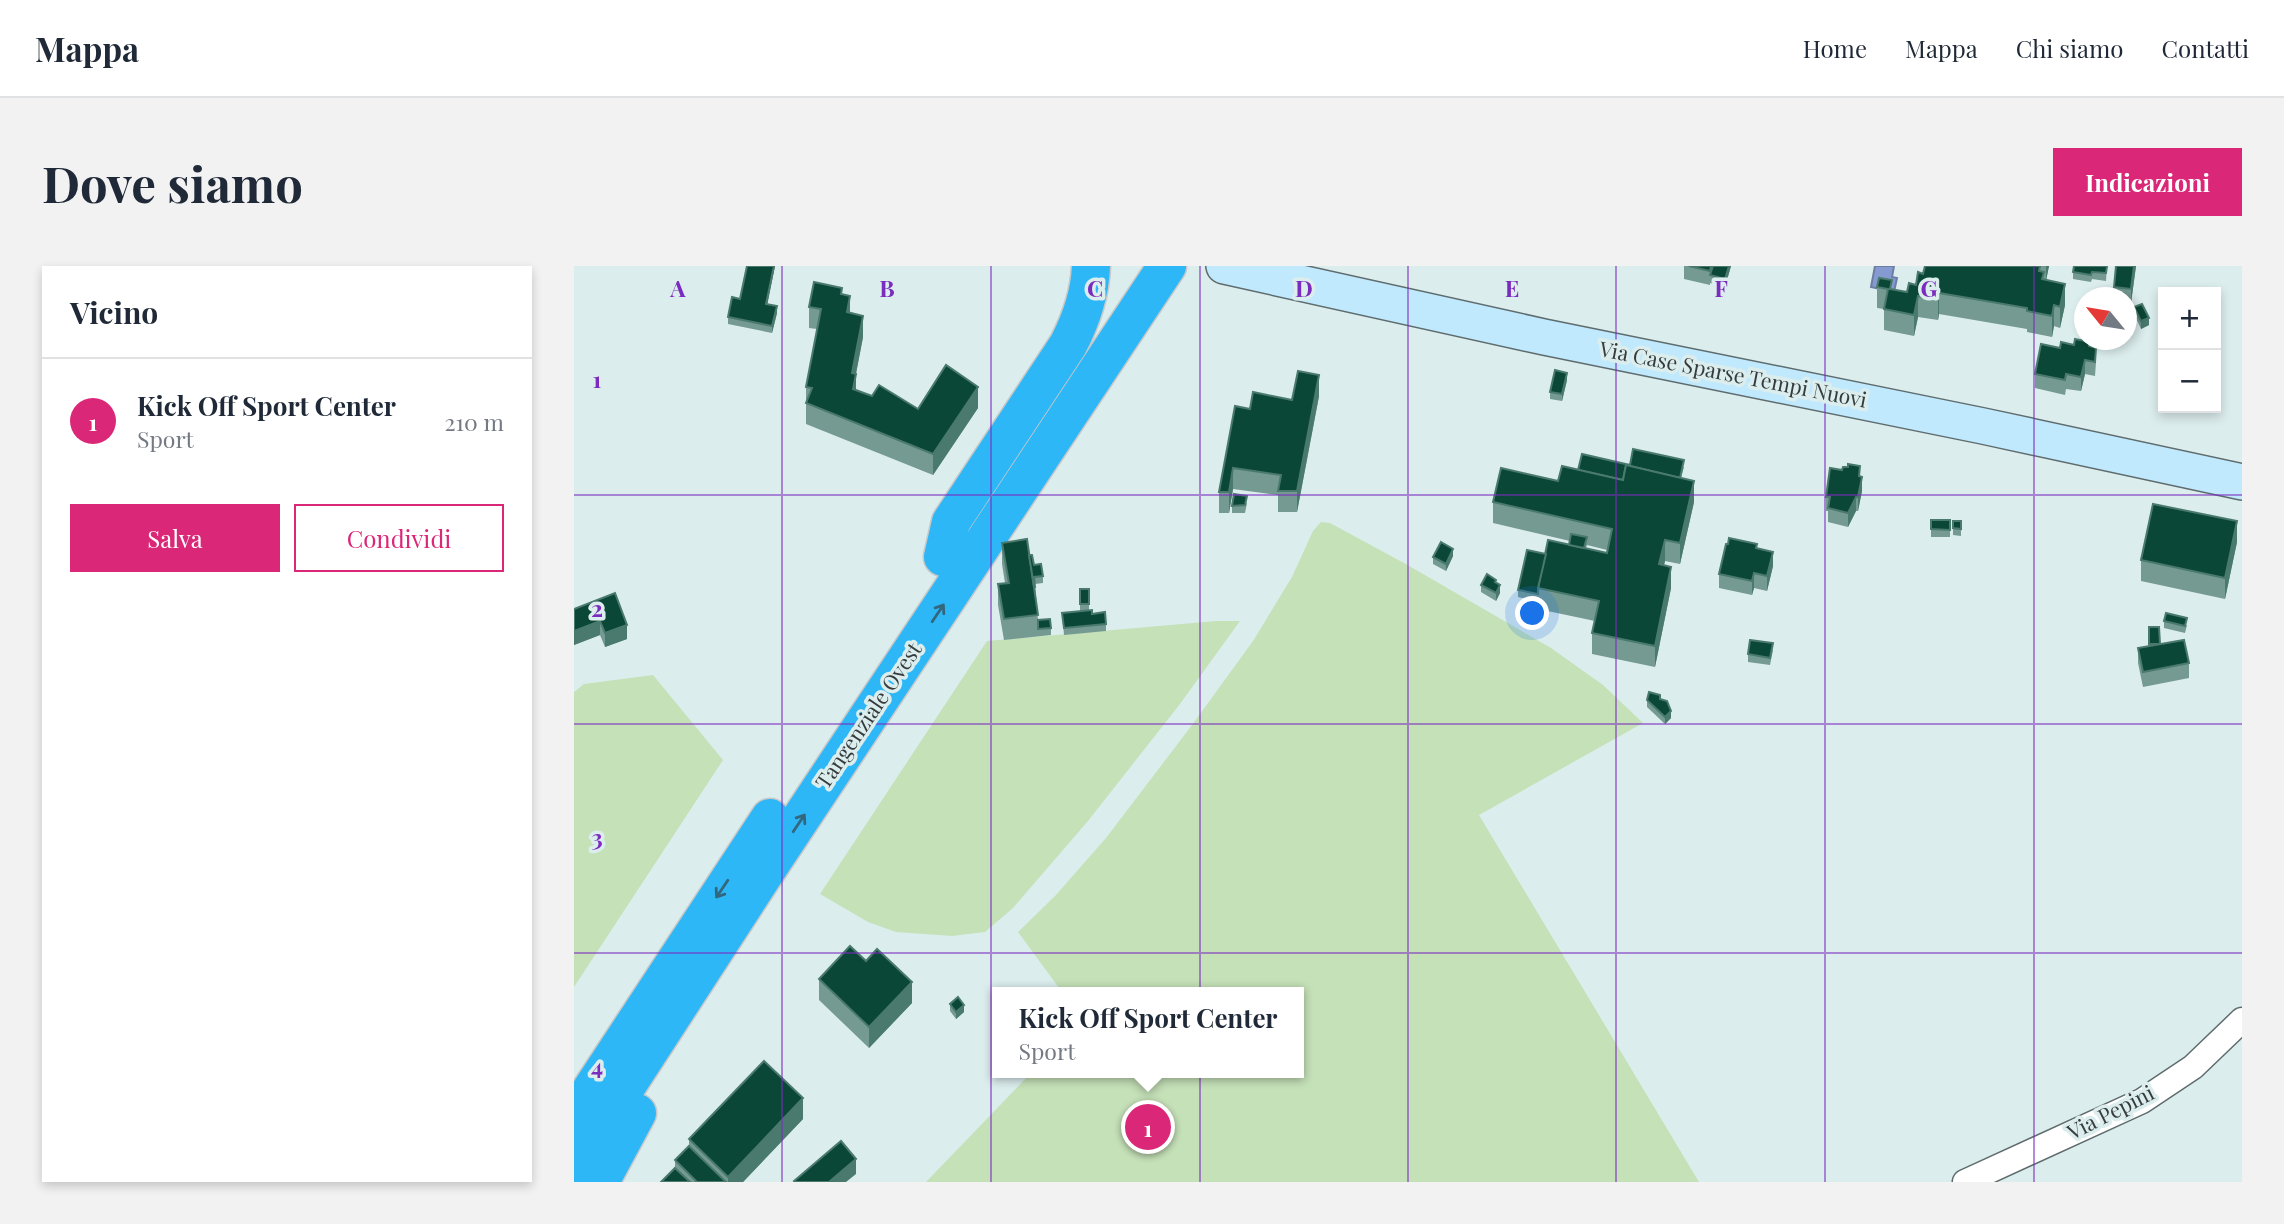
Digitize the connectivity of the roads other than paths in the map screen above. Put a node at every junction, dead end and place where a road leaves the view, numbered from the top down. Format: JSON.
{"nodes":[{"id":1,"x":1139,"y":266,"type":"edge"},
{"id":2,"x":1167,"y":266,"type":"edge"},
{"id":3,"x":1196,"y":266,"type":"edge"},
{"id":4,"x":1224,"y":266,"type":"edge"},
{"id":5,"x":1117,"y":299,"type":"edge"},
{"id":6,"x":2242,"y":482,"type":"edge"},
{"id":7,"x":766,"y":871,"type":"junction"},
{"id":8,"x":661,"y":981,"type":"junction"},
{"id":9,"x":2242,"y":1020,"type":"edge"},
{"id":10,"x":574,"y":1080,"type":"edge"},
{"id":11,"x":574,"y":1116,"type":"edge"},
{"id":12,"x":574,"y":1167,"type":"edge"},
{"id":13,"x":600,"y":1182,"type":"edge"},
{"id":14,"x":1965,"y":1182,"type":"edge"}],
"edges":[{"from":1,"to":5,"type":"highway","name":"Tangenziale Ovest"},
{"from":2,"to":5,"type":"highway","name":"Tangenziale Ovest"},
{"from":3,"to":5,"type":"highway"},
{"from":4,"to":6,"type":"street","name":"Via Case Sparse Tempi Nuovi"},
{"from":7,"to":5,"type":"highway","name":"Tangenziale Ovest","one_way":true},
{"from":5,"to":8,"type":"highway","name":"Tangenziale Ovest","one_way":true},
{"from":7,"to":12,"type":"highway","name":"Tangenziale Ovest"},
{"from":7,"to":13,"type":"highway"},
{"from":8,"to":10,"type":"highway"},
{"from":8,"to":11,"type":"highway","name":"Tangenziale Ovest"},
{"from":9,"to":14,"type":"street","name":"Via Pepini"}]}
